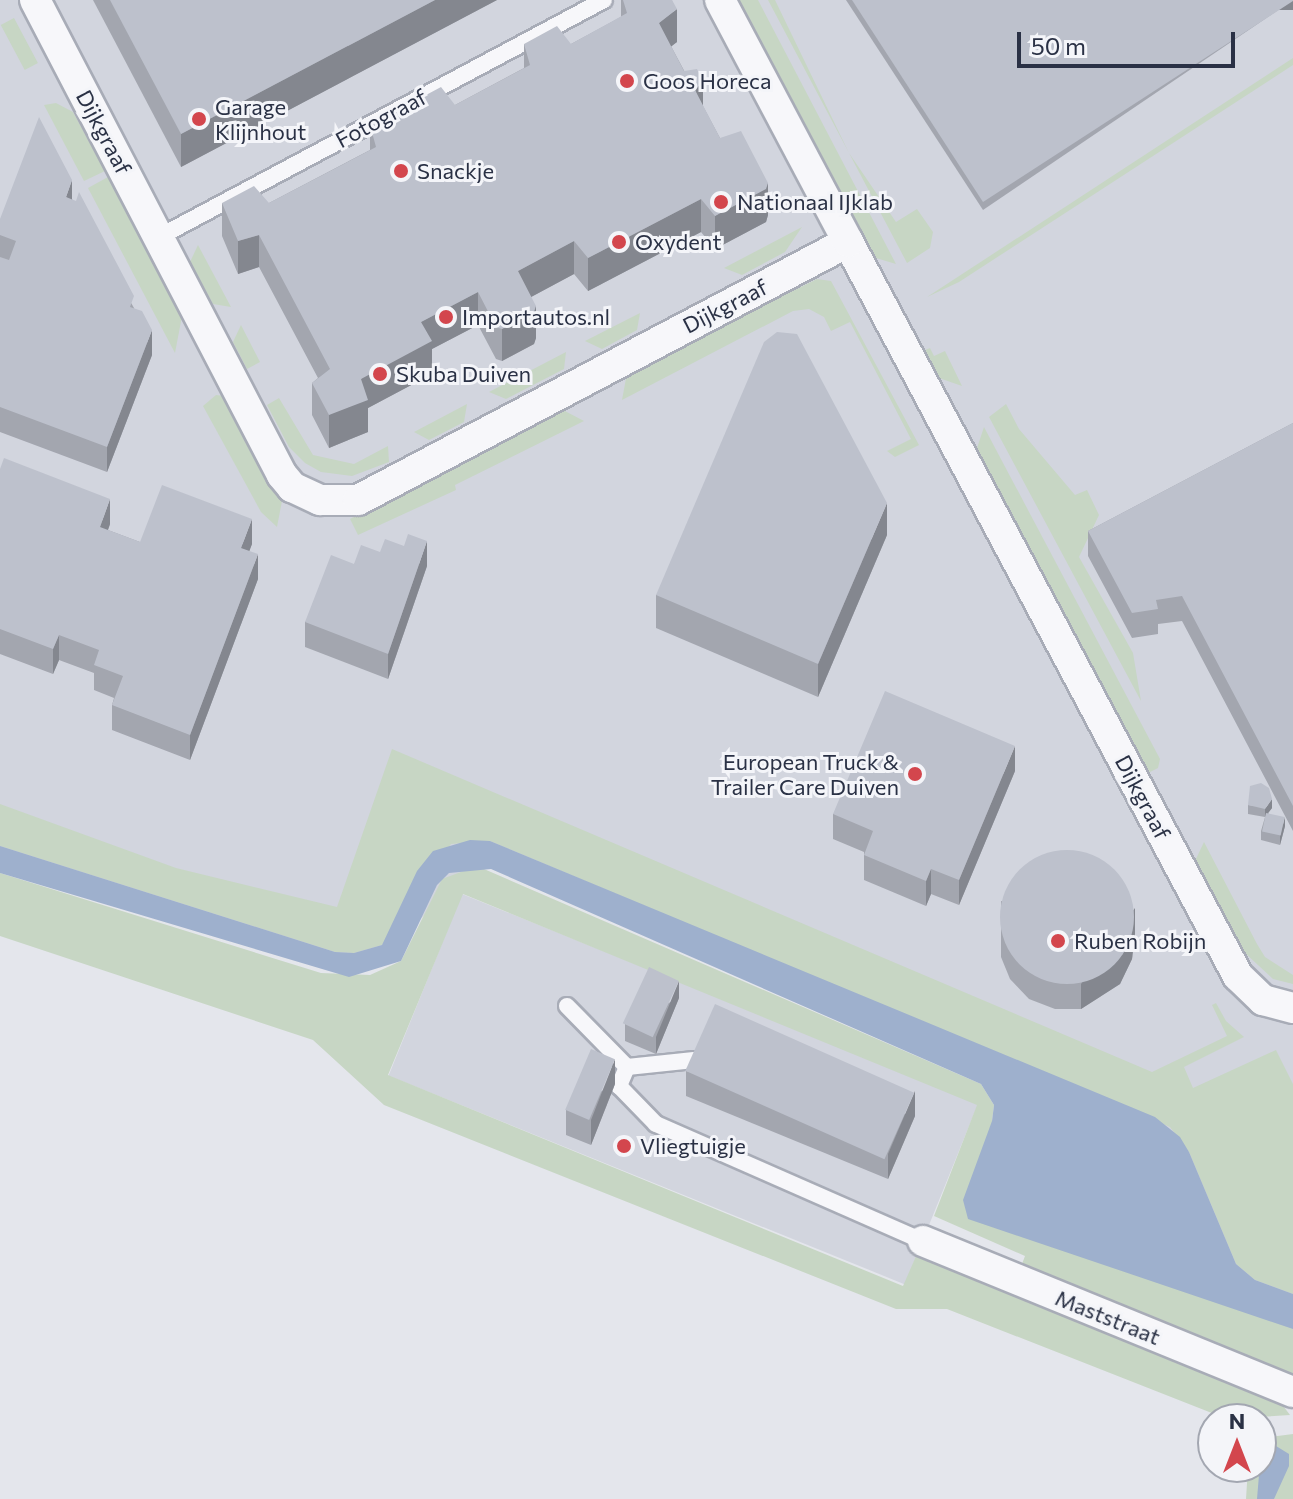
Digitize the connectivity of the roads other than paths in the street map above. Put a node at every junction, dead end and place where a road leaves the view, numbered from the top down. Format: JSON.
{"nodes":[{"id":1,"x":35,"y":0,"type":"edge"},
{"id":2,"x":604,"y":0,"type":"edge"},
{"id":3,"x":720,"y":0,"type":"edge"},
{"id":4,"x":159,"y":237,"type":"junction"},
{"id":5,"x":848,"y":242,"type":"junction"},
{"id":6,"x":567,"y":1006,"type":"dead end"},
{"id":7,"x":1293,"y":1008,"type":"edge"},
{"id":8,"x":694,"y":1060,"type":"edge"},
{"id":9,"x":627,"y":1067,"type":"junction"},
{"id":10,"x":923,"y":1241,"type":"joint"},
{"id":11,"x":1293,"y":1392,"type":"edge"}],
"edges":[{"from":1,"to":4,"type":"street","name":"Dijkgraaf"},
{"from":2,"to":4,"type":"lane","name":"Fotograaf"},
{"from":3,"to":5,"type":"street"},
{"from":4,"to":5,"type":"street","name":"Dijkgraaf"},
{"from":5,"to":7,"type":"street","name":"Dijkgraaf"},
{"from":6,"to":9,"type":"lane"},
{"from":8,"to":9,"type":"lane"},
{"from":9,"to":10,"type":"lane"},
{"from":10,"to":11,"type":"street","name":"Maststraat"}]}
